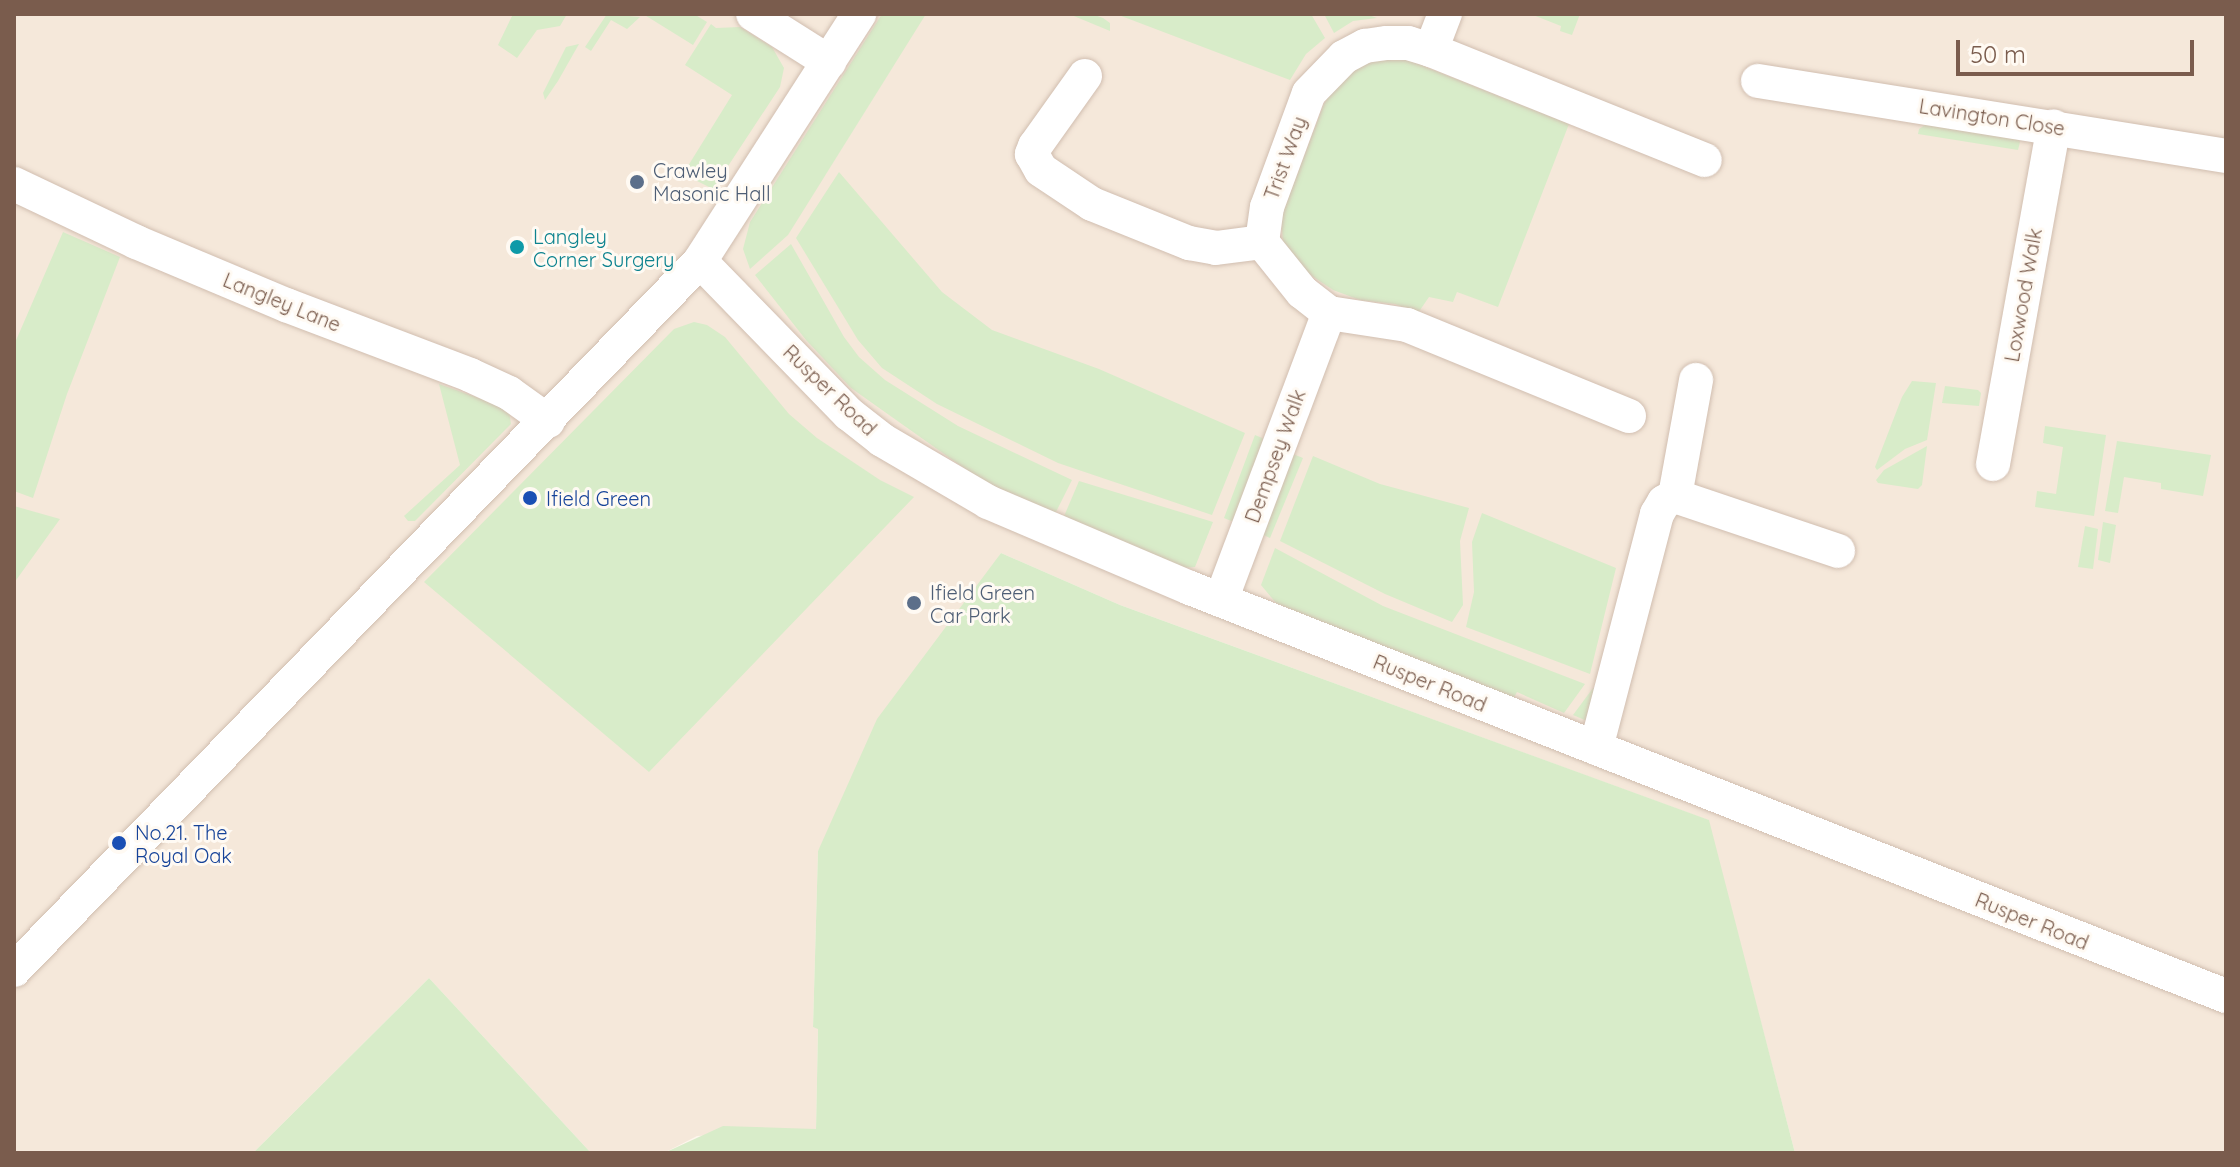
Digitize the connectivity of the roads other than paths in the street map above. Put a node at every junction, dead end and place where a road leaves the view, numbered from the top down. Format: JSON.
{"nodes":[{"id":1,"x":753,"y":14,"type":"edge"},
{"id":2,"x":859,"y":14,"type":"edge"},
{"id":3,"x":1445,"y":14,"type":"edge"},
{"id":4,"x":1431,"y":50,"type":"junction"},
{"id":5,"x":829,"y":62,"type":"junction"},
{"id":6,"x":1085,"y":76,"type":"dead end"},
{"id":7,"x":1758,"y":81,"type":"dead end"},
{"id":8,"x":2054,"y":126,"type":"junction"},
{"id":9,"x":2226,"y":156,"type":"edge"},
{"id":10,"x":1705,"y":160,"type":"dead end"},
{"id":11,"x":14,"y":184,"type":"edge"},
{"id":12,"x":1262,"y":242,"type":"junction"},
{"id":13,"x":700,"y":261,"type":"junction"},
{"id":14,"x":1329,"y":313,"type":"junction"},
{"id":15,"x":1696,"y":380,"type":"dead end"},
{"id":16,"x":1629,"y":416,"type":"dead end"},
{"id":17,"x":548,"y":421,"type":"junction"},
{"id":18,"x":1993,"y":464,"type":"dead end"},
{"id":19,"x":1675,"y":496,"type":"junction"},
{"id":20,"x":1838,"y":551,"type":"dead end"},
{"id":21,"x":1221,"y":600,"type":"junction"},
{"id":22,"x":1596,"y":748,"type":"junction"},
{"id":23,"x":14,"y":970,"type":"edge"},
{"id":24,"x":2226,"y":996,"type":"edge"}],
"edges":[{"from":1,"to":5,"type":"street"},
{"from":2,"to":5,"type":"street"},
{"from":3,"to":4,"type":"street"},
{"from":4,"to":10,"type":"street","name":"Trist Way"},
{"from":4,"to":12,"type":"street","name":"Trist Way"},
{"from":5,"to":13,"type":"street"},
{"from":6,"to":12,"type":"street"},
{"from":7,"to":8,"type":"street","name":"Lavington Close"},
{"from":8,"to":9,"type":"street","name":"Lavington Close"},
{"from":8,"to":18,"type":"street","name":"Loxwood Walk"},
{"from":11,"to":17,"type":"street","name":"Langley Lane"},
{"from":12,"to":14,"type":"street"},
{"from":13,"to":17,"type":"street"},
{"from":13,"to":21,"type":"street","name":"Rusper Road"},
{"from":14,"to":16,"type":"street"},
{"from":14,"to":21,"type":"street","name":"Dempsey Walk"},
{"from":15,"to":19,"type":"street"},
{"from":17,"to":23,"type":"street"},
{"from":19,"to":20,"type":"street"},
{"from":19,"to":22,"type":"street"},
{"from":21,"to":22,"type":"street","name":"Rusper Road"},
{"from":22,"to":24,"type":"street","name":"Rusper Road"}]}
